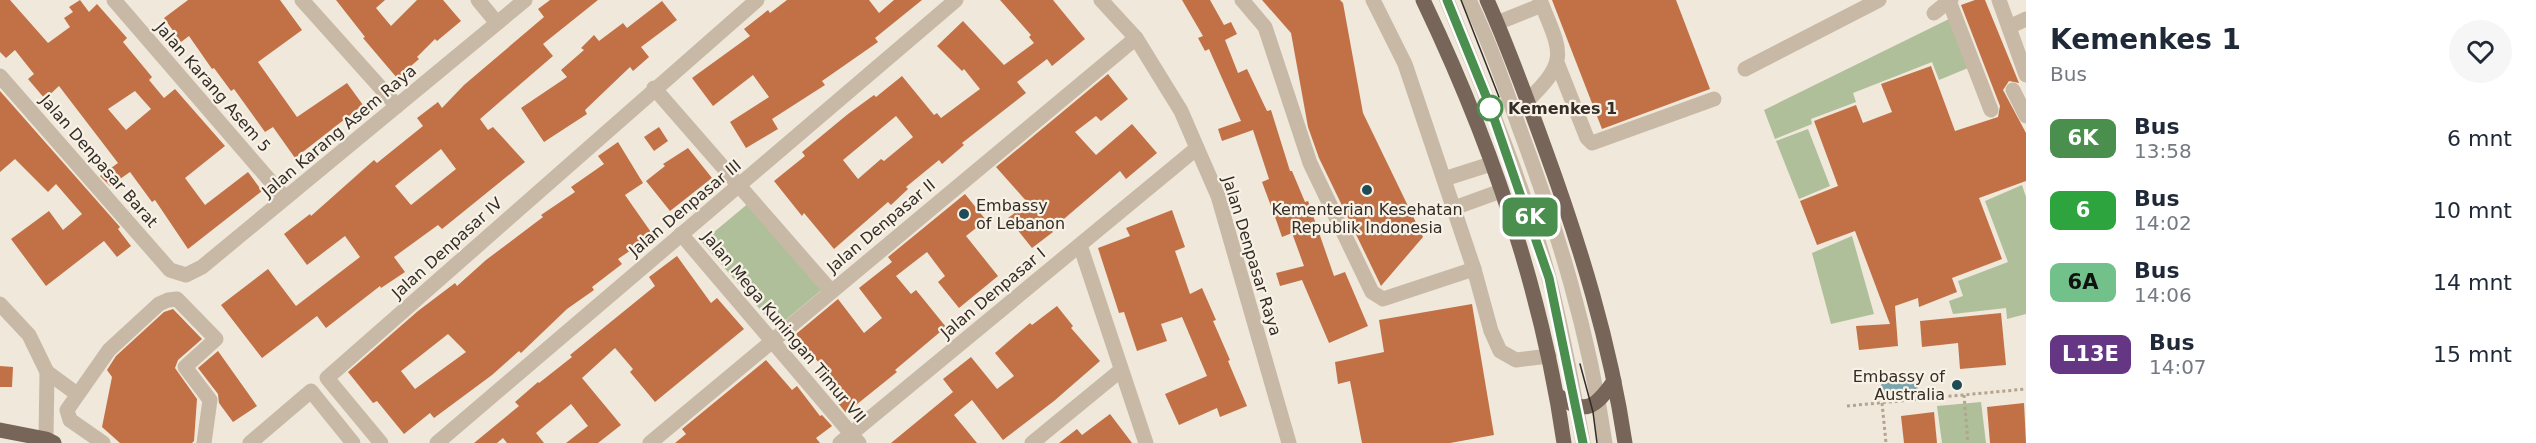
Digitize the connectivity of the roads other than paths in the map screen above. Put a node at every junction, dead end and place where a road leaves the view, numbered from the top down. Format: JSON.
{"nodes":[{"id":1,"x":114,"y":0,"type":"edge"},
{"id":2,"x":302,"y":0,"type":"edge"},
{"id":3,"x":478,"y":0,"type":"edge"},
{"id":4,"x":525,"y":0,"type":"edge"},
{"id":5,"x":757,"y":0,"type":"edge"},
{"id":6,"x":956,"y":0,"type":"edge"},
{"id":7,"x":1101,"y":0,"type":"edge"},
{"id":8,"x":1242,"y":0,"type":"edge"},
{"id":9,"x":1373,"y":0,"type":"edge"},
{"id":10,"x":1423,"y":0,"type":"edge"},
{"id":11,"x":1447,"y":0,"type":"edge"},
{"id":12,"x":1469,"y":0,"type":"edge"},
{"id":13,"x":1487,"y":0,"type":"edge"},
{"id":14,"x":1879,"y":0,"type":"edge"},
{"id":15,"x":1999,"y":0,"type":"edge"},
{"id":16,"x":1950,"y":1,"type":"edge"},
{"id":17,"x":1541,"y":2,"type":"edge"},
{"id":18,"x":1934,"y":13,"type":"dead end"},
{"id":19,"x":2026,"y":19,"type":"edge"},
{"id":20,"x":1497,"y":22,"type":"junction"},
{"id":21,"x":498,"y":23,"type":"junction"},
{"id":22,"x":2009,"y":27,"type":"junction"},
{"id":23,"x":1136,"y":38,"type":"junction"},
{"id":24,"x":1558,"y":65,"type":"junction"},
{"id":25,"x":1745,"y":69,"type":"dead end"},
{"id":26,"x":2026,"y":75,"type":"edge"},
{"id":27,"x":0,"y":76,"type":"edge"},
{"id":28,"x":654,"y":88,"type":"junction"},
{"id":29,"x":2013,"y":90,"type":"dead end"},
{"id":30,"x":1714,"y":99,"type":"dead end"},
{"id":31,"x":1528,"y":100,"type":"junction"},
{"id":32,"x":397,"y":106,"type":"junction"},
{"id":33,"x":1991,"y":110,"type":"dead end"},
{"id":34,"x":2026,"y":116,"type":"edge"},
{"id":35,"x":1197,"y":148,"type":"junction"},
{"id":36,"x":1491,"y":164,"type":"junction"},
{"id":37,"x":1444,"y":179,"type":"junction"},
{"id":38,"x":739,"y":185,"type":"junction"},
{"id":39,"x":1501,"y":191,"type":"junction"},
{"id":40,"x":285,"y":198,"type":"junction"},
{"id":41,"x":1454,"y":208,"type":"junction"},
{"id":42,"x":681,"y":234,"type":"junction"},
{"id":43,"x":1080,"y":245,"type":"junction"},
{"id":44,"x":1474,"y":269,"type":"junction"},
{"id":45,"x":170,"y":270,"type":"joint"},
{"id":46,"x":831,"y":291,"type":"junction"},
{"id":47,"x":0,"y":303,"type":"edge"},
{"id":48,"x":771,"y":341,"type":"junction"},
{"id":49,"x":1549,"y":356,"type":"junction"},
{"id":50,"x":1121,"y":370,"type":"junction"},
{"id":51,"x":47,"y":372,"type":"junction"},
{"id":52,"x":1614,"y":381,"type":"junction"},
{"id":53,"x":77,"y":394,"type":"junction"},
{"id":54,"x":1557,"y":395,"type":"junction"},
{"id":55,"x":1599,"y":400,"type":"junction"},
{"id":56,"x":1576,"y":408,"type":"junction"},
{"id":57,"x":0,"y":430,"type":"edge"},
{"id":58,"x":850,"y":440,"type":"edge"},
{"id":59,"x":50,"y":441,"type":"edge"},
{"id":60,"x":103,"y":443,"type":"edge"},
{"id":61,"x":204,"y":443,"type":"edge"},
{"id":62,"x":250,"y":443,"type":"edge"},
{"id":63,"x":354,"y":443,"type":"edge"},
{"id":64,"x":381,"y":443,"type":"edge"},
{"id":65,"x":437,"y":443,"type":"edge"},
{"id":66,"x":650,"y":443,"type":"edge"},
{"id":67,"x":1032,"y":443,"type":"edge"},
{"id":68,"x":1146,"y":443,"type":"edge"},
{"id":69,"x":1289,"y":443,"type":"edge"},
{"id":70,"x":1564,"y":443,"type":"edge"},
{"id":71,"x":1583,"y":443,"type":"edge"},
{"id":72,"x":1605,"y":443,"type":"edge"},
{"id":73,"x":1625,"y":443,"type":"edge"}],
"edges":[{"from":1,"to":40,"type":"street","name":"Jalan Karang Asem 5"},
{"from":2,"to":32,"type":"street"},
{"from":3,"to":21,"type":"street"},
{"from":4,"to":21,"type":"street","name":"Jalan Karang Asem Raya"},
{"from":5,"to":28,"type":"street","name":"Jalan Denpasar IV"},
{"from":6,"to":38,"type":"street","name":"Jalan Denpasar III"},
{"from":7,"to":23,"type":"street","name":"Jalan Denpasar Raya"},
{"from":8,"to":44,"type":"street"},
{"from":9,"to":37,"type":"street"},
{"from":10,"to":36,"type":"main road"},
{"from":11,"to":56,"type":"street"},
{"from":12,"to":55,"type":"street"},
{"from":13,"to":20,"type":"main road"},
{"from":14,"to":25,"type":"street"},
{"from":15,"to":22,"type":"street"},
{"from":16,"to":18,"type":"street"},
{"from":16,"to":33,"type":"street"},
{"from":17,"to":20,"type":"street"},
{"from":17,"to":24,"type":"street"},
{"from":19,"to":22,"type":"street"},
{"from":20,"to":31,"type":"main road"},
{"from":21,"to":32,"type":"street","name":"Jalan Karang Asem Raya"},
{"from":22,"to":26,"type":"street"},
{"from":23,"to":35,"type":"street","name":"Jalan Denpasar Raya"},
{"from":23,"to":46,"type":"street","name":"Jalan Denpasar II"},
{"from":24,"to":30,"type":"street"},
{"from":24,"to":31,"type":"street"},
{"from":27,"to":45,"type":"street","name":"Jalan Denpasar Barat"},
{"from":28,"to":38,"type":"street"},
{"from":28,"to":64,"type":"street","name":"Jalan Denpasar IV"},
{"from":29,"to":34,"type":"street"},
{"from":31,"to":52,"type":"main road"},
{"from":32,"to":40,"type":"street","name":"Jalan Karang Asem Raya"},
{"from":35,"to":43,"type":"street","name":"Jalan Denpasar I"},
{"from":35,"to":69,"type":"street","name":"Jalan Denpasar Raya"},
{"from":36,"to":37,"type":"street"},
{"from":36,"to":39,"type":"main road"},
{"from":37,"to":41,"type":"street"},
{"from":38,"to":42,"type":"street","name":"Jalan Denpasar III"},
{"from":38,"to":46,"type":"street"},
{"from":39,"to":41,"type":"street"},
{"from":39,"to":49,"type":"main road"},
{"from":40,"to":45,"type":"street","name":"Jalan Karang Asem Raya"},
{"from":41,"to":44,"type":"street"},
{"from":42,"to":48,"type":"street","name":"Jalan Mega Kuningan Timur VII"},
{"from":42,"to":65,"type":"street","name":"Jalan Denpasar III"},
{"from":43,"to":50,"type":"street"},
{"from":43,"to":58,"type":"street","name":"Jalan Denpasar I"},
{"from":44,"to":49,"type":"street"},
{"from":46,"to":48,"type":"street","name":"Jalan Denpasar II"},
{"from":47,"to":51,"type":"street"},
{"from":48,"to":58,"type":"street","name":"Jalan Mega Kuningan Timur VII"},
{"from":48,"to":66,"type":"street","name":"Jalan Denpasar II"},
{"from":49,"to":54,"type":"main road"},
{"from":50,"to":67,"type":"street"},
{"from":50,"to":68,"type":"street"},
{"from":51,"to":53,"type":"street"},
{"from":51,"to":59,"type":"street"},
{"from":52,"to":55,"type":"main road"},
{"from":52,"to":73,"type":"main road"},
{"from":53,"to":60,"type":"street"},
{"from":53,"to":61,"type":"street"},
{"from":54,"to":56,"type":"main road"},
{"from":54,"to":70,"type":"main road"},
{"from":55,"to":56,"type":"main road"},
{"from":55,"to":72,"type":"street"},
{"from":56,"to":71,"type":"street"},
{"from":57,"to":59,"type":"main road"},
{"from":62,"to":63,"type":"street"}]}
